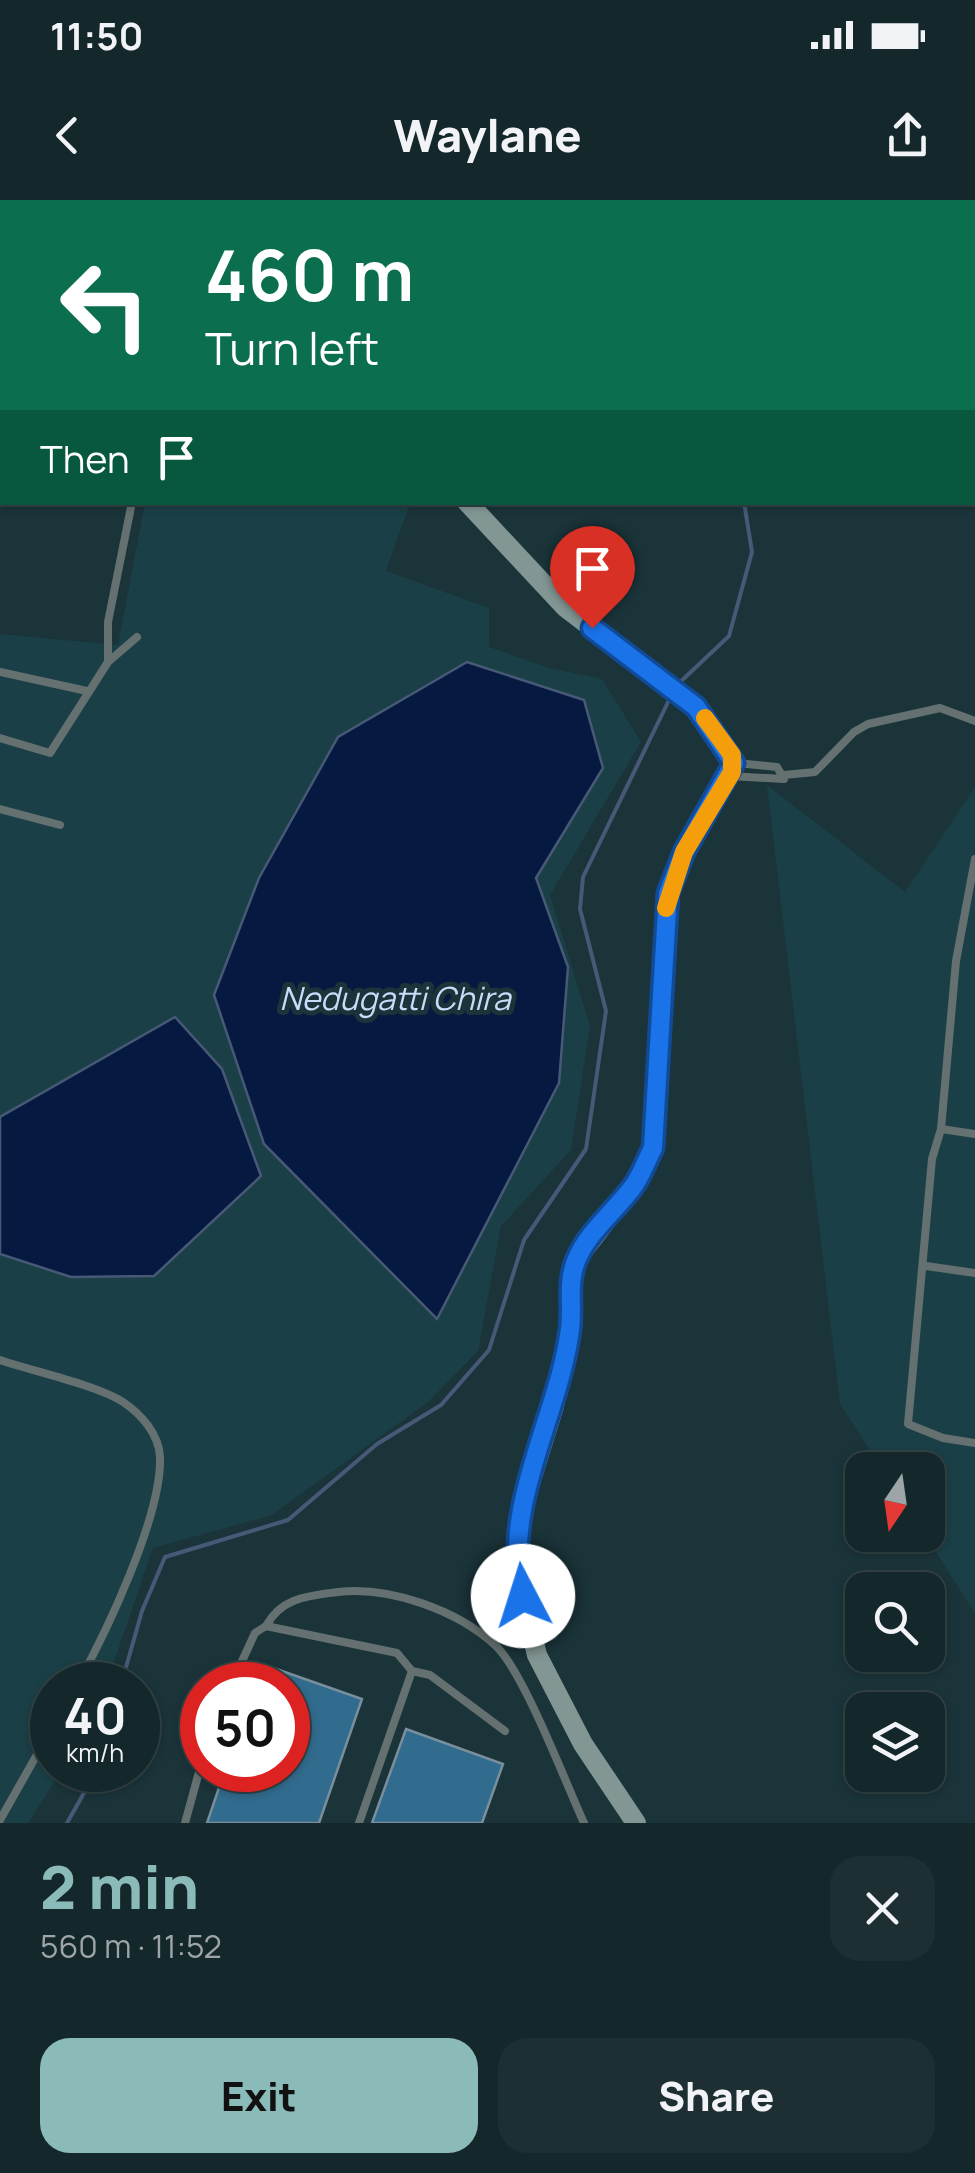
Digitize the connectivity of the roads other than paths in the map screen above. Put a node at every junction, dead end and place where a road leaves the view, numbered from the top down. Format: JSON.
{"nodes":[{"id":1,"x":131,"y":505,"type":"edge"},
{"id":2,"x":470,"y":505,"type":"edge"},
{"id":3,"x":137,"y":637,"type":"dead end"},
{"id":4,"x":108,"y":662,"type":"junction"},
{"id":5,"x":0,"y":672,"type":"edge"},
{"id":6,"x":88,"y":691,"type":"junction"},
{"id":7,"x":975,"y":720,"type":"edge"},
{"id":8,"x":0,"y":738,"type":"edge"},
{"id":9,"x":732,"y":770,"type":"junction"},
{"id":10,"x":784,"y":775,"type":"junction"},
{"id":11,"x":0,"y":809,"type":"edge"},
{"id":12,"x":60,"y":825,"type":"dead end"},
{"id":13,"x":975,"y":859,"type":"edge"},
{"id":14,"x":941,"y":1129,"type":"junction"},
{"id":15,"x":975,"y":1134,"type":"edge"},
{"id":16,"x":926,"y":1266,"type":"junction"},
{"id":17,"x":975,"y":1273,"type":"edge"},
{"id":18,"x":0,"y":1360,"type":"edge"},
{"id":19,"x":975,"y":1443,"type":"edge"},
{"id":20,"x":266,"y":1626,"type":"junction"},
{"id":21,"x":90,"y":1662,"type":"edge"},
{"id":22,"x":241,"y":1662,"type":"edge"},
{"id":23,"x":412,"y":1671,"type":"junction"},
{"id":24,"x":505,"y":1731,"type":"dead end"},
{"id":25,"x":30,"y":1767,"type":"edge"},
{"id":26,"x":194,"y":1792,"type":"edge"},
{"id":27,"x":0,"y":1820,"type":"edge"},
{"id":28,"x":185,"y":1823,"type":"edge"},
{"id":29,"x":358,"y":1823,"type":"edge"},
{"id":30,"x":584,"y":1823,"type":"edge"},
{"id":31,"x":636,"y":1823,"type":"edge"}],
"edges":[{"from":1,"to":4,"type":"lane"},
{"from":2,"to":9,"type":"main road"},
{"from":3,"to":4,"type":"lane"},
{"from":4,"to":6,"type":"lane"},
{"from":5,"to":6,"type":"lane"},
{"from":6,"to":8,"type":"lane"},
{"from":7,"to":10,"type":"lane"},
{"from":9,"to":10,"type":"lane"},
{"from":9,"to":10,"type":"lane"},
{"from":9,"to":31,"type":"main road"},
{"from":11,"to":12,"type":"lane"},
{"from":13,"to":14,"type":"lane"},
{"from":14,"to":15,"type":"lane"},
{"from":14,"to":16,"type":"lane"},
{"from":16,"to":17,"type":"lane"},
{"from":16,"to":19,"type":"lane"},
{"from":18,"to":21,"type":"lane"},
{"from":20,"to":22,"type":"lane"},
{"from":20,"to":23,"type":"lane"},
{"from":20,"to":30,"type":"lane"},
{"from":23,"to":24,"type":"lane"},
{"from":23,"to":29,"type":"lane"},
{"from":25,"to":27,"type":"lane"},
{"from":26,"to":28,"type":"lane"}]}
